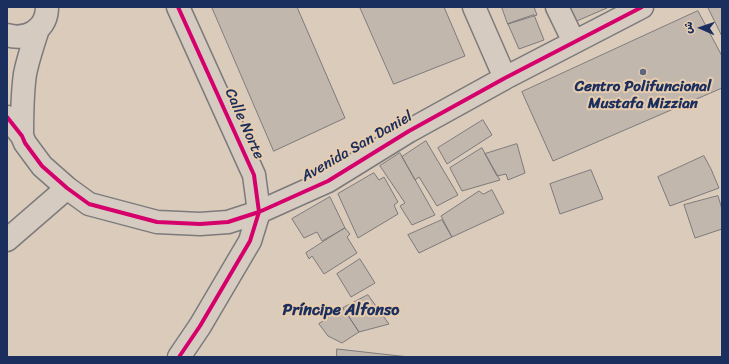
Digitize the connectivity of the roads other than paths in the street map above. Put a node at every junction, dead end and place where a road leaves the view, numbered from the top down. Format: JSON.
{"nodes":[{"id":1,"x":47,"y":7,"type":"edge"},
{"id":2,"x":178,"y":7,"type":"edge"},
{"id":3,"x":474,"y":7,"type":"edge"},
{"id":4,"x":557,"y":7,"type":"edge"},
{"id":5,"x":642,"y":7,"type":"edge"},
{"id":6,"x":38,"y":30,"type":"junction"},
{"id":7,"x":7,"y":35,"type":"edge"},
{"id":8,"x":574,"y":42,"type":"junction"},
{"id":9,"x":505,"y":78,"type":"junction"},
{"id":10,"x":7,"y":117,"type":"edge"},
{"id":11,"x":22,"y":136,"type":"junction"},
{"id":12,"x":67,"y":188,"type":"junction"},
{"id":13,"x":259,"y":212,"type":"junction"},
{"id":14,"x":7,"y":240,"type":"edge"},
{"id":15,"x":179,"y":357,"type":"edge"}],
"edges":[{"from":1,"to":6,"type":"street"},
{"from":2,"to":13,"type":"street","name":"Calle Norte"},
{"from":3,"to":9,"type":"street"},
{"from":4,"to":8,"type":"street"},
{"from":5,"to":8,"type":"street","name":"Avenida San Daniel"},
{"from":6,"to":7,"type":"street"},
{"from":6,"to":11,"type":"street"},
{"from":8,"to":9,"type":"street","name":"Avenida San Daniel"},
{"from":9,"to":13,"type":"street","name":"Avenida San Daniel"},
{"from":10,"to":11,"type":"street","name":"Avenida San Daniel"},
{"from":11,"to":12,"type":"street","name":"Avenida San Daniel"},
{"from":12,"to":13,"type":"street","name":"Avenida San Daniel"},
{"from":12,"to":14,"type":"street"},
{"from":13,"to":15,"type":"street","name":"Calle Norte"}]}
